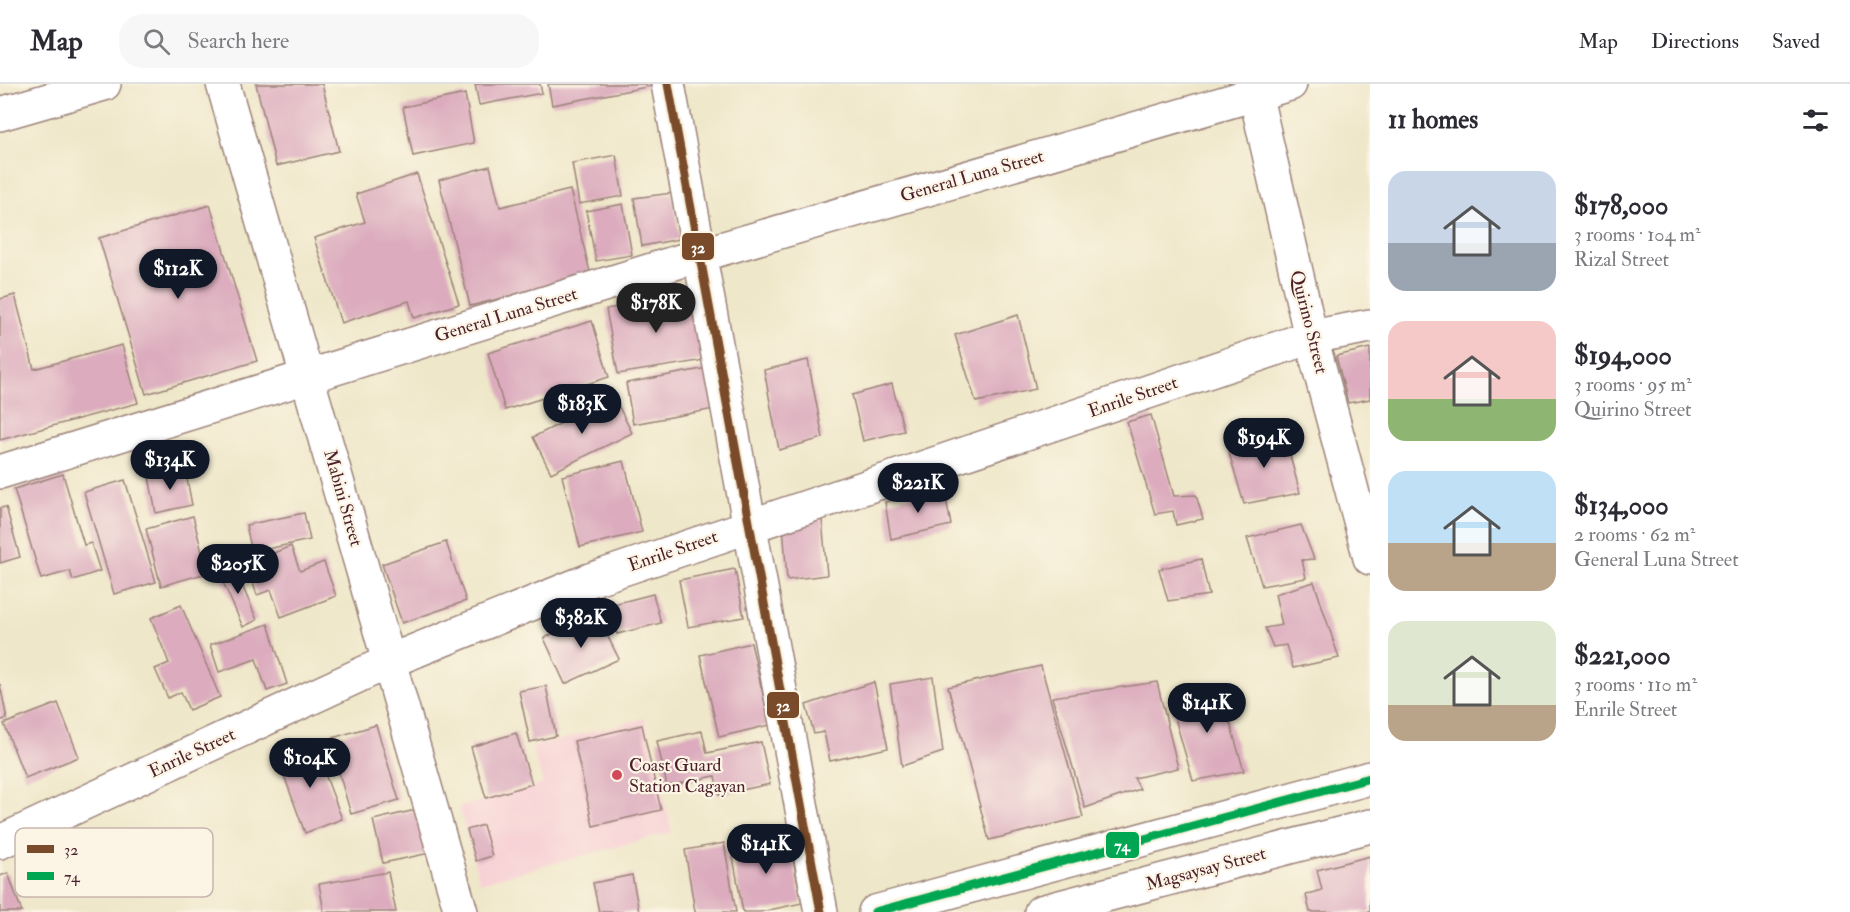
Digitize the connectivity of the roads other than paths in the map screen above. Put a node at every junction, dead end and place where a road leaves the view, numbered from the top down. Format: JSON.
{"nodes":[{"id":1,"x":104,"y":84,"type":"edge"},
{"id":2,"x":223,"y":84,"type":"edge"},
{"id":3,"x":668,"y":84,"type":"edge"},
{"id":4,"x":1290,"y":84,"type":"edge"},
{"id":5,"x":1254,"y":88,"type":"edge"},
{"id":6,"x":0,"y":114,"type":"edge"},
{"id":7,"x":700,"y":255,"type":"junction"},
{"id":8,"x":1370,"y":326,"type":"edge"},
{"id":9,"x":1311,"y":337,"type":"junction"},
{"id":10,"x":308,"y":378,"type":"junction"},
{"id":11,"x":0,"y":472,"type":"edge"},
{"id":12,"x":752,"y":525,"type":"junction"},
{"id":13,"x":1370,"y":558,"type":"edge"},
{"id":14,"x":390,"y":661,"type":"junction"},
{"id":15,"x":1370,"y":778,"type":"edge"},
{"id":16,"x":1370,"y":826,"type":"edge"},
{"id":17,"x":30,"y":828,"type":"edge"},
{"id":18,"x":15,"y":835,"type":"edge"},
{"id":19,"x":0,"y":842,"type":"edge"},
{"id":20,"x":461,"y":912,"type":"edge"},
{"id":21,"x":821,"y":912,"type":"edge"},
{"id":22,"x":875,"y":912,"type":"edge"},
{"id":23,"x":1041,"y":912,"type":"edge"}],
"edges":[{"from":1,"to":6,"type":"street"},
{"from":2,"to":10,"type":"street","name":"Mabini Street"},
{"from":3,"to":7,"type":"street"},
{"from":4,"to":5,"type":"street","name":"General Luna Street"},
{"from":5,"to":7,"type":"street","name":"General Luna Street"},
{"from":5,"to":9,"type":"street","name":"Quirino Street"},
{"from":7,"to":10,"type":"street","name":"General Luna Street"},
{"from":7,"to":12,"type":"street"},
{"from":8,"to":9,"type":"street","name":"Enrile Street"},
{"from":9,"to":12,"type":"street","name":"Enrile Street"},
{"from":9,"to":13,"type":"street","name":"Quirino Street"},
{"from":10,"to":11,"type":"street","name":"General Luna Street"},
{"from":10,"to":14,"type":"street","name":"Mabini Street"},
{"from":12,"to":14,"type":"street","name":"Enrile Street"},
{"from":12,"to":21,"type":"street"},
{"from":14,"to":17,"type":"street","name":"Enrile Street"},
{"from":14,"to":20,"type":"street","name":"Mabini Street"},
{"from":15,"to":22,"type":"street"},
{"from":16,"to":23,"type":"street","name":"Magsaysay Street"},
{"from":18,"to":19,"type":"street","name":"Enrile Street"}]}
